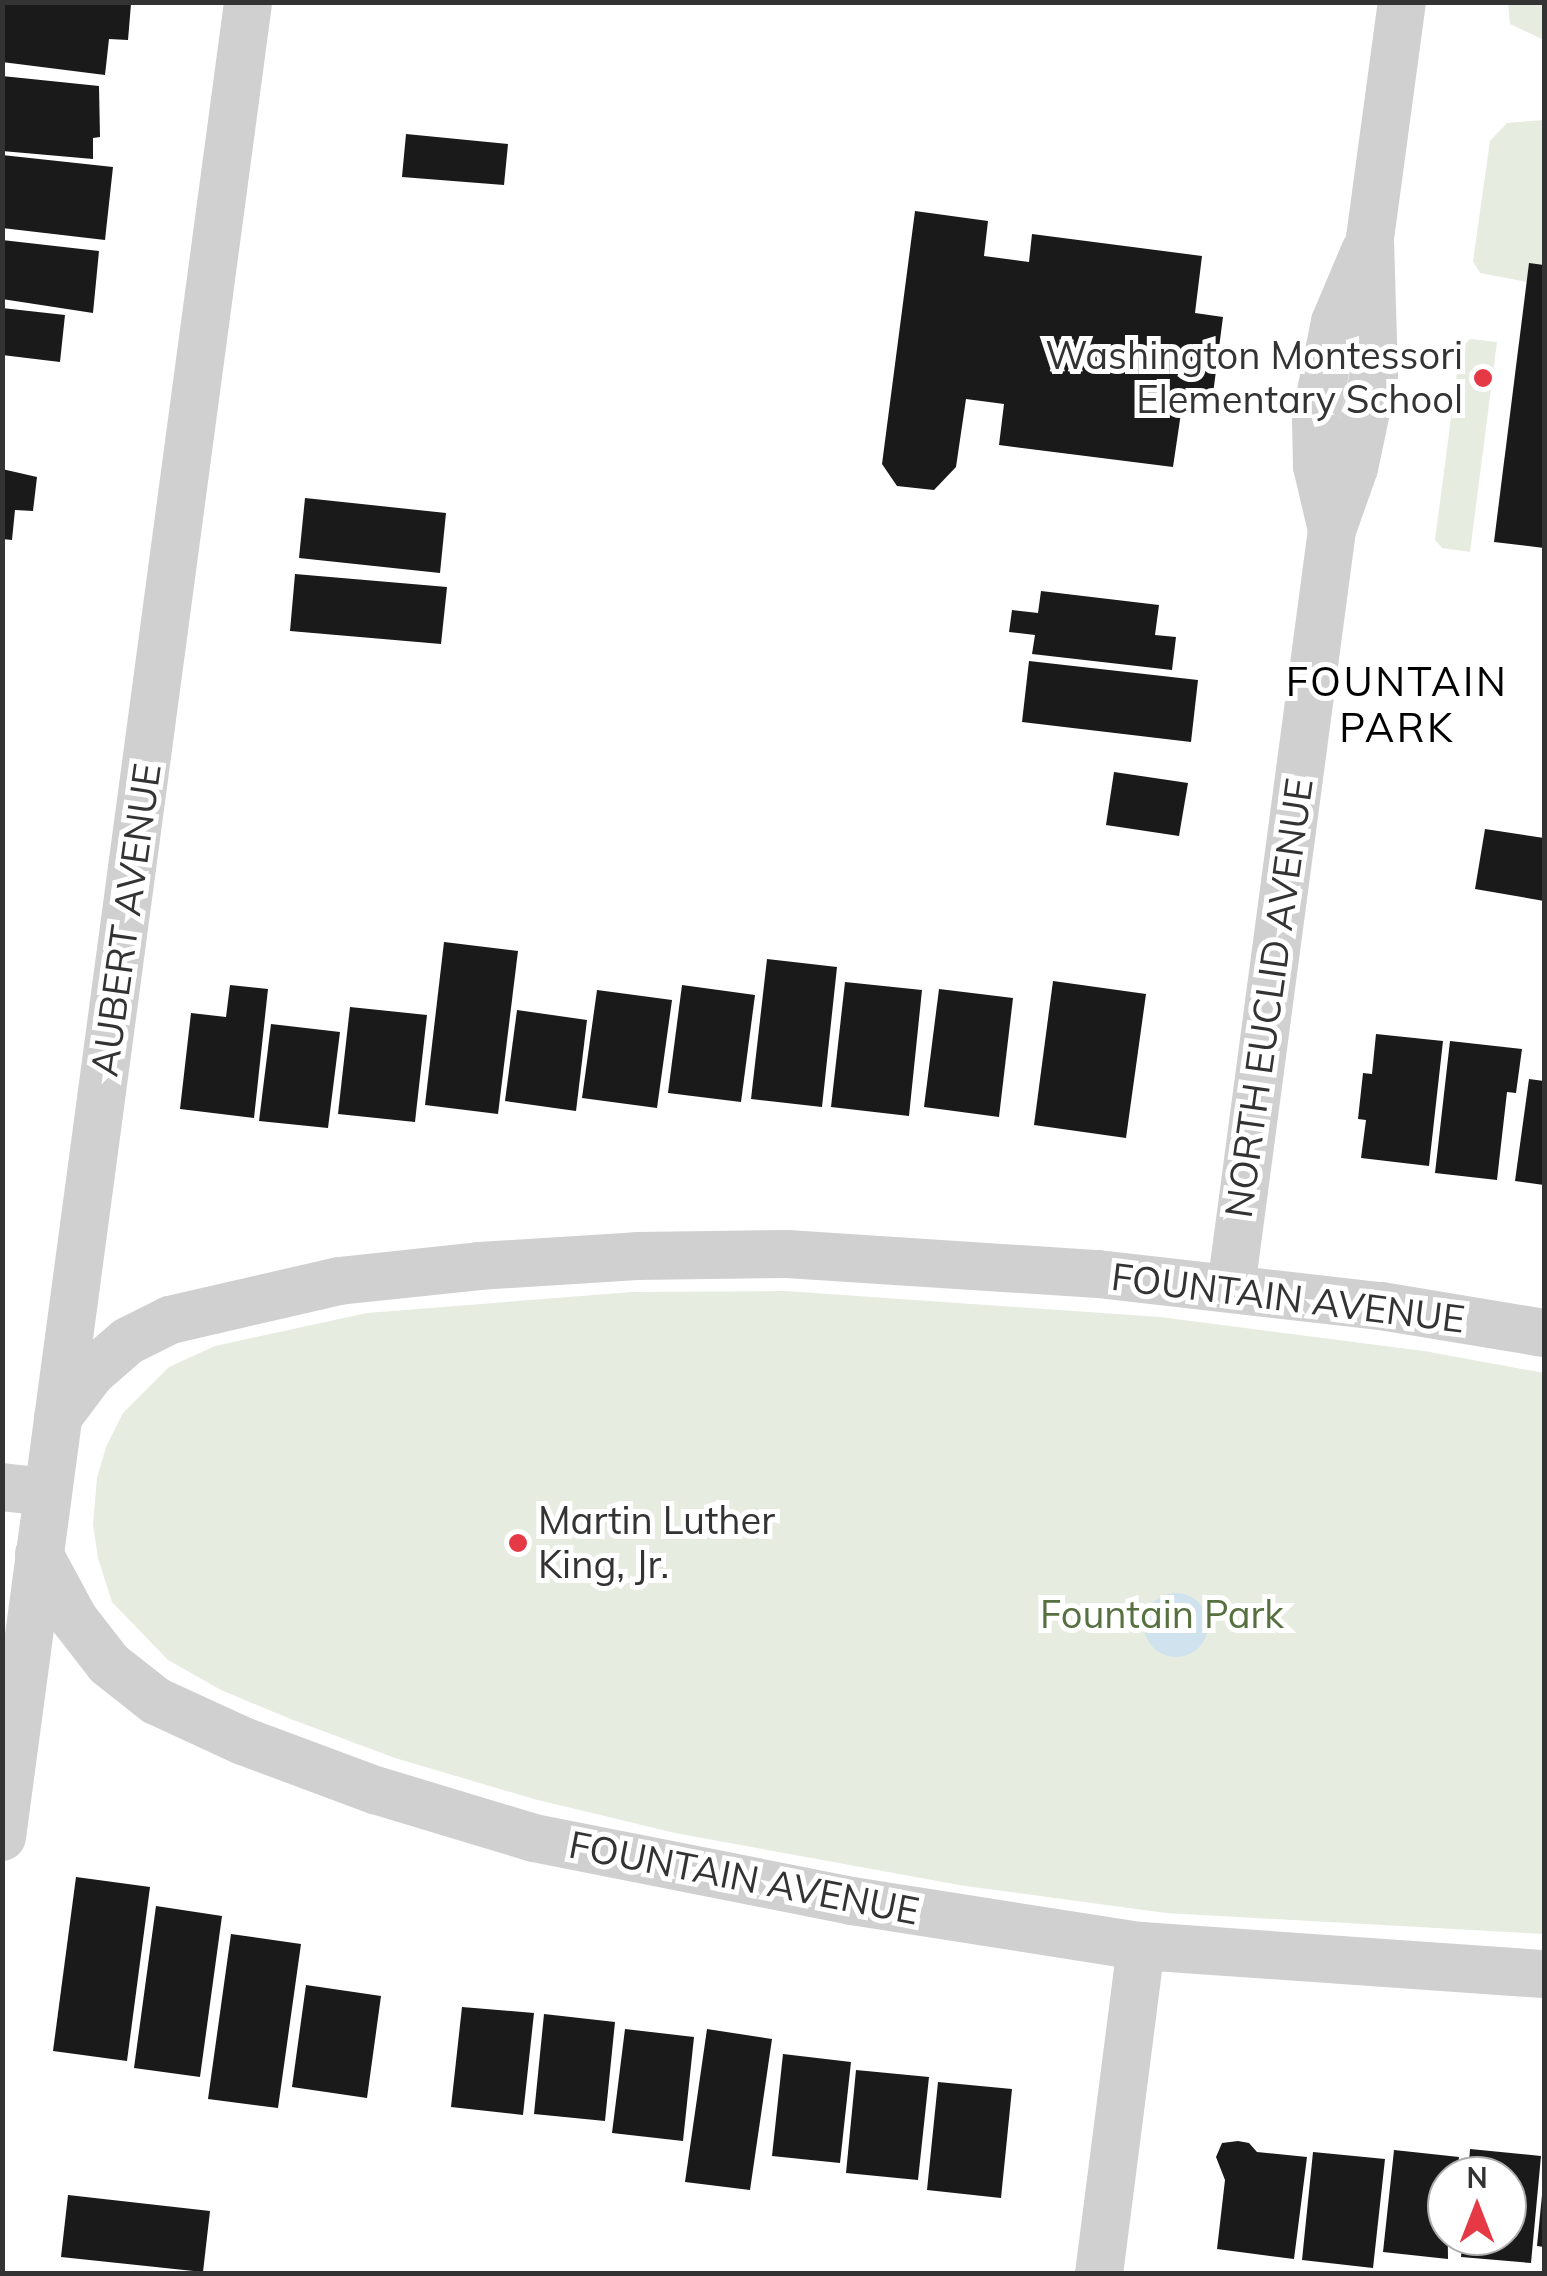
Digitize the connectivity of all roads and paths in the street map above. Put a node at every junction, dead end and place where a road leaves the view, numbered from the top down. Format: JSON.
{"nodes":[{"id":1,"x":248,"y":2,"type":"edge"},
{"id":2,"x":1402,"y":2,"type":"edge"},
{"id":3,"x":1231,"y":1288,"type":"junction"},
{"id":4,"x":1544,"y":1333,"type":"edge"},
{"id":5,"x":57,"y":1418,"type":"junction"},
{"id":6,"x":24,"y":1489,"type":"edge"},
{"id":7,"x":39,"y":1554,"type":"junction"},
{"id":8,"x":2,"y":1838,"type":"edge"},
{"id":9,"x":1141,"y":1946,"type":"junction"},
{"id":10,"x":1544,"y":1974,"type":"edge"},
{"id":11,"x":1099,"y":2274,"type":"edge"}],
"edges":[{"from":1,"to":5,"type":"street","name":"AUBERT AVENUE"},
{"from":2,"to":3,"type":"street","name":"NORTH EUCLID AVENUE"},
{"from":3,"to":4,"type":"street","name":"FOUNTAIN AVENUE"},
{"from":3,"to":5,"type":"street","name":"FOUNTAIN AVENUE"},
{"from":5,"to":6,"type":"street","name":"AUBERT AVENUE"},
{"from":6,"to":7,"type":"street","name":"AUBERT AVENUE"},
{"from":7,"to":8,"type":"street","name":"AUBERT AVENUE"},
{"from":7,"to":9,"type":"street","name":"FOUNTAIN AVENUE"},
{"from":9,"to":10,"type":"street","name":"FOUNTAIN AVENUE"},
{"from":9,"to":11,"type":"street"}]}
